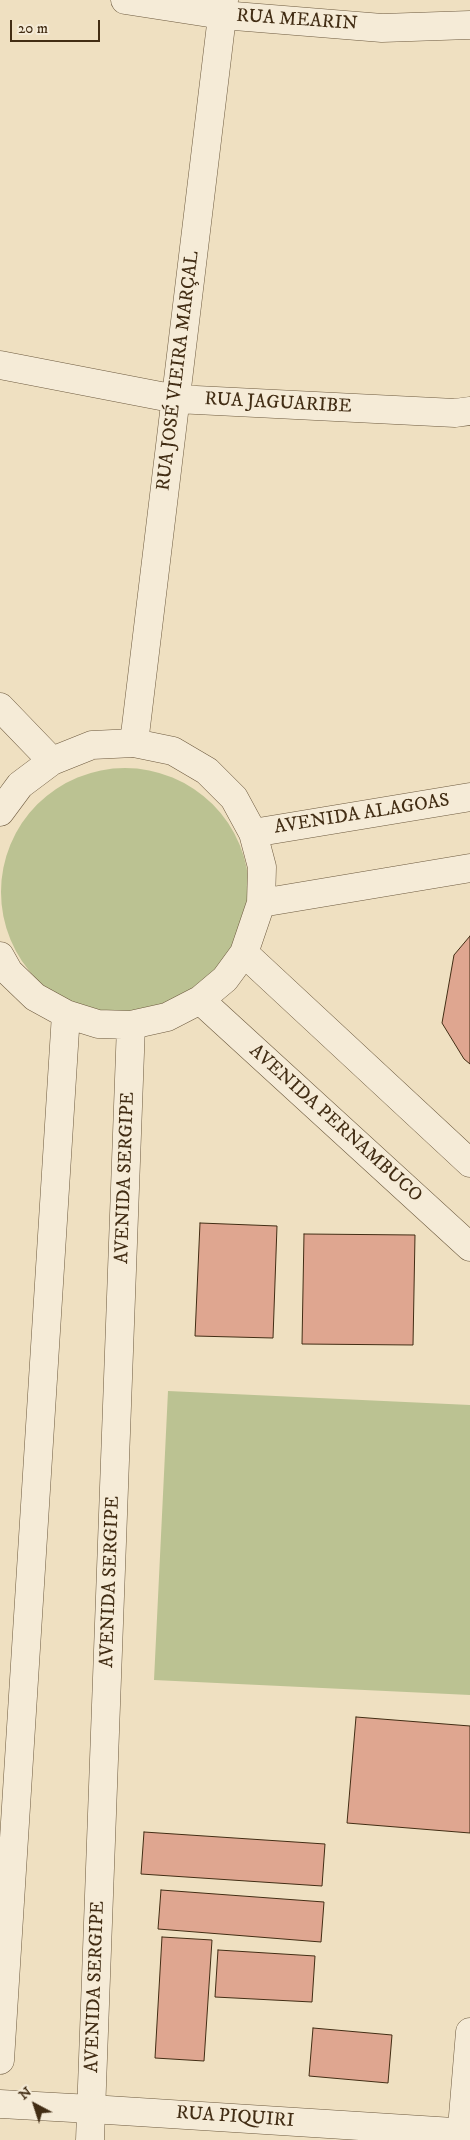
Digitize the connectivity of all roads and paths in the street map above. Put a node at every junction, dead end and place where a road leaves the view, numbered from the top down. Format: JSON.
{"nodes":[{"id":1,"x":125,"y":0,"type":"edge"},
{"id":2,"x":223,"y":8,"type":"edge"},
{"id":3,"x":470,"y":24,"type":"edge"},
{"id":4,"x":0,"y":365,"type":"edge"},
{"id":5,"x":176,"y":399,"type":"junction"},
{"id":6,"x":470,"y":411,"type":"edge"},
{"id":7,"x":0,"y":707,"type":"edge"},
{"id":8,"x":134,"y":743,"type":"junction"},
{"id":9,"x":52,"y":760,"type":"junction"},
{"id":10,"x":470,"y":797,"type":"edge"},
{"id":11,"x":0,"y":812,"type":"edge"},
{"id":12,"x":253,"y":832,"type":"junction"},
{"id":13,"x":470,"y":868,"type":"edge"},
{"id":14,"x":261,"y":903,"type":"junction"},
{"id":15,"x":244,"y":953,"type":"junction"},
{"id":16,"x":0,"y":956,"type":"edge"},
{"id":17,"x":200,"y":1000,"type":"junction"},
{"id":18,"x":66,"y":1014,"type":"junction"},
{"id":19,"x":131,"y":1025,"type":"junction"},
{"id":20,"x":470,"y":1163,"type":"edge"},
{"id":21,"x":470,"y":1247,"type":"edge"},
{"id":22,"x":470,"y":2032,"type":"edge"},
{"id":23,"x":0,"y":2060,"type":"edge"},
{"id":24,"x":0,"y":2104,"type":"edge"},
{"id":25,"x":91,"y":2109,"type":"junction"},
{"id":26,"x":464,"y":2135,"type":"edge"},
{"id":27,"x":90,"y":2140,"type":"edge"}],
"edges":[{"from":1,"to":2,"type":"street","name":"RUA MEARIN"},
{"from":2,"to":3,"type":"street","name":"RUA MEARIN"},
{"from":2,"to":5,"type":"street","name":"RUA JOSÉ VIEIRA MARÇAL"},
{"from":4,"to":5,"type":"street","name":"RUA JAGUARIBE"},
{"from":5,"to":6,"type":"street","name":"RUA JAGUARIBE"},
{"from":5,"to":8,"type":"street","name":"RUA JOSÉ VIEIRA MARÇAL"},
{"from":7,"to":9,"type":"street"},
{"from":8,"to":9,"type":"street"},
{"from":8,"to":12,"type":"street"},
{"from":9,"to":11,"type":"street"},
{"from":10,"to":12,"type":"street","name":"AVENIDA ALAGOAS"},
{"from":12,"to":14,"type":"street"},
{"from":13,"to":14,"type":"street"},
{"from":14,"to":15,"type":"street"},
{"from":15,"to":17,"type":"street"},
{"from":15,"to":20,"type":"street"},
{"from":16,"to":18,"type":"street"},
{"from":17,"to":19,"type":"street"},
{"from":17,"to":21,"type":"street","name":"AVENIDA PERNAMBUCO"},
{"from":18,"to":19,"type":"street"},
{"from":18,"to":23,"type":"street"},
{"from":19,"to":25,"type":"street","name":"AVENIDA SERGIPE"},
{"from":22,"to":26,"type":"street"},
{"from":24,"to":25,"type":"street","name":"RUA PIQUIRI"},
{"from":25,"to":26,"type":"street","name":"RUA PIQUIRI"},
{"from":25,"to":27,"type":"street","name":"AVENIDA SERGIPE"}]}
